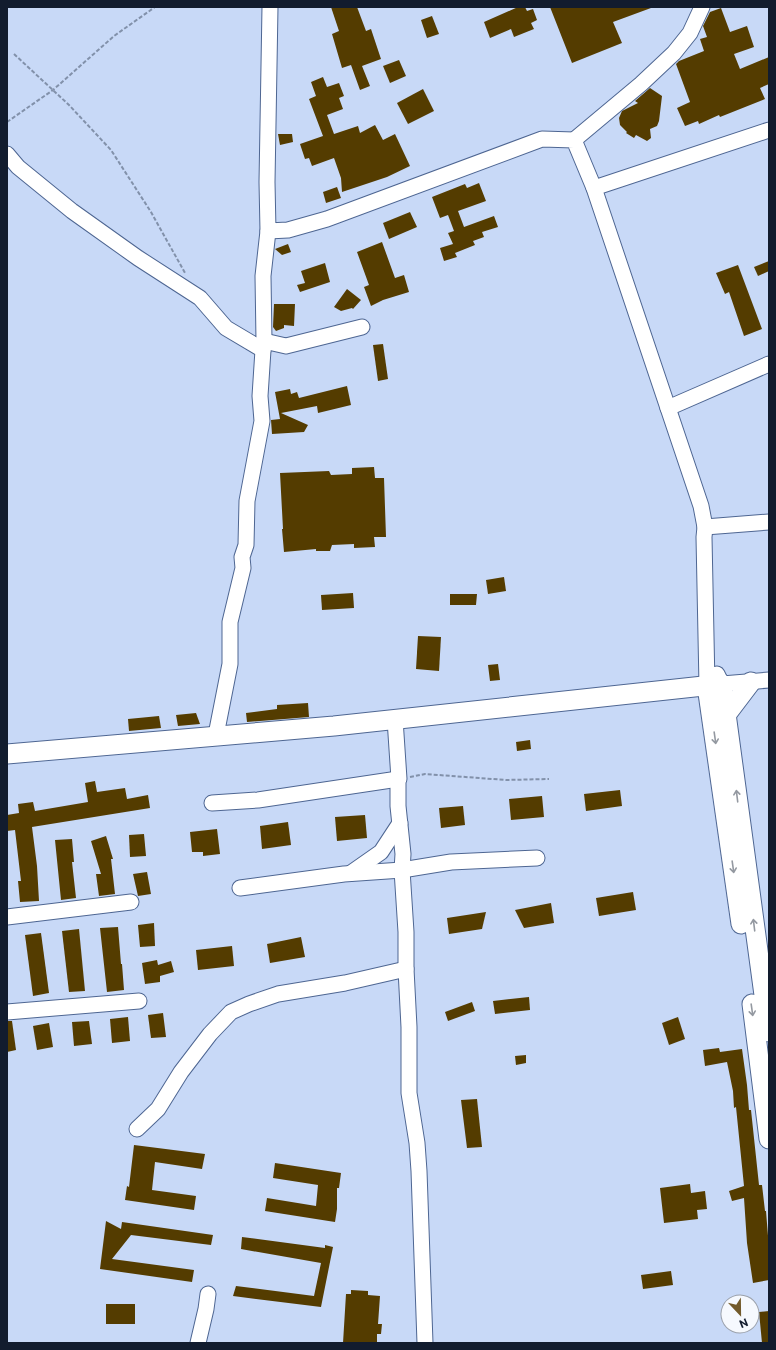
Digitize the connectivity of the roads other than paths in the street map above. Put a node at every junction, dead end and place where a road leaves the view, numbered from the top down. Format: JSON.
{"nodes":[{"id":1,"x":270,"y":7,"type":"edge"},
{"id":2,"x":702,"y":7,"type":"edge"},
{"id":3,"x":769,"y":130,"type":"edge"},
{"id":4,"x":574,"y":140,"type":"junction"},
{"id":5,"x":7,"y":154,"type":"edge"},
{"id":6,"x":594,"y":188,"type":"junction"},
{"id":7,"x":268,"y":231,"type":"junction"},
{"id":8,"x":362,"y":327,"type":"dead end"},
{"id":9,"x":264,"y":346,"type":"junction"},
{"id":10,"x":769,"y":364,"type":"edge"},
{"id":11,"x":668,"y":408,"type":"junction"},
{"id":12,"x":769,"y":522,"type":"edge"},
{"id":13,"x":705,"y":527,"type":"junction"},
{"id":14,"x":760,"y":681,"type":"edge"},
{"id":15,"x":715,"y":685,"type":"junction"},
{"id":16,"x":683,"y":688,"type":"junction"},
{"id":17,"x":719,"y":715,"type":"junction"},
{"id":18,"x":394,"y":719,"type":"junction"},
{"id":19,"x":216,"y":736,"type":"junction"},
{"id":20,"x":7,"y":754,"type":"edge"},
{"id":21,"x":399,"y":779,"type":"junction"},
{"id":22,"x":212,"y":803,"type":"dead end"},
{"id":23,"x":400,"y":823,"type":"junction"},
{"id":24,"x":537,"y":858,"type":"dead end"},
{"id":25,"x":402,"y":870,"type":"junction"},
{"id":26,"x":350,"y":874,"type":"junction"},
{"id":27,"x":240,"y":888,"type":"dead end"},
{"id":28,"x":131,"y":902,"type":"dead end"},
{"id":29,"x":7,"y":917,"type":"edge"},
{"id":30,"x":751,"y":952,"type":"junction"},
{"id":31,"x":406,"y":970,"type":"junction"},
{"id":32,"x":139,"y":1001,"type":"dead end"},
{"id":33,"x":7,"y":1012,"type":"edge"},
{"id":34,"x":769,"y":1029,"type":"edge"},
{"id":35,"x":137,"y":1129,"type":"dead end"},
{"id":36,"x":769,"y":1139,"type":"edge"},
{"id":37,"x":208,"y":1294,"type":"dead end"},
{"id":38,"x":198,"y":1343,"type":"edge"},
{"id":39,"x":426,"y":1343,"type":"edge"}],
"edges":[{"from":1,"to":7,"type":"street"},
{"from":2,"to":4,"type":"street"},
{"from":3,"to":6,"type":"street"},
{"from":4,"to":6,"type":"street"},
{"from":4,"to":7,"type":"street"},
{"from":5,"to":9,"type":"street"},
{"from":6,"to":11,"type":"street"},
{"from":7,"to":9,"type":"street"},
{"from":8,"to":9,"type":"street"},
{"from":9,"to":19,"type":"street"},
{"from":10,"to":11,"type":"street"},
{"from":11,"to":13,"type":"street"},
{"from":12,"to":13,"type":"street"},
{"from":13,"to":15,"type":"street"},
{"from":14,"to":15,"type":"street"},
{"from":14,"to":17,"type":"main road"},
{"from":15,"to":16,"type":"main road"},
{"from":15,"to":17,"type":"main road"},
{"from":16,"to":17,"type":"main road"},
{"from":16,"to":18,"type":"main road"},
{"from":17,"to":30,"type":"main road"},
{"from":18,"to":19,"type":"main road"},
{"from":18,"to":21,"type":"street"},
{"from":19,"to":20,"type":"main road"},
{"from":21,"to":22,"type":"street"},
{"from":21,"to":23,"type":"street"},
{"from":23,"to":25,"type":"street"},
{"from":23,"to":26,"type":"street"},
{"from":24,"to":25,"type":"street"},
{"from":25,"to":26,"type":"street"},
{"from":25,"to":31,"type":"street"},
{"from":26,"to":27,"type":"street"},
{"from":28,"to":29,"type":"street"},
{"from":30,"to":34,"type":"main road"},
{"from":30,"to":36,"type":"main road","one_way":true},
{"from":31,"to":35,"type":"street"},
{"from":31,"to":39,"type":"street"},
{"from":32,"to":33,"type":"street"},
{"from":37,"to":38,"type":"street"}]}
